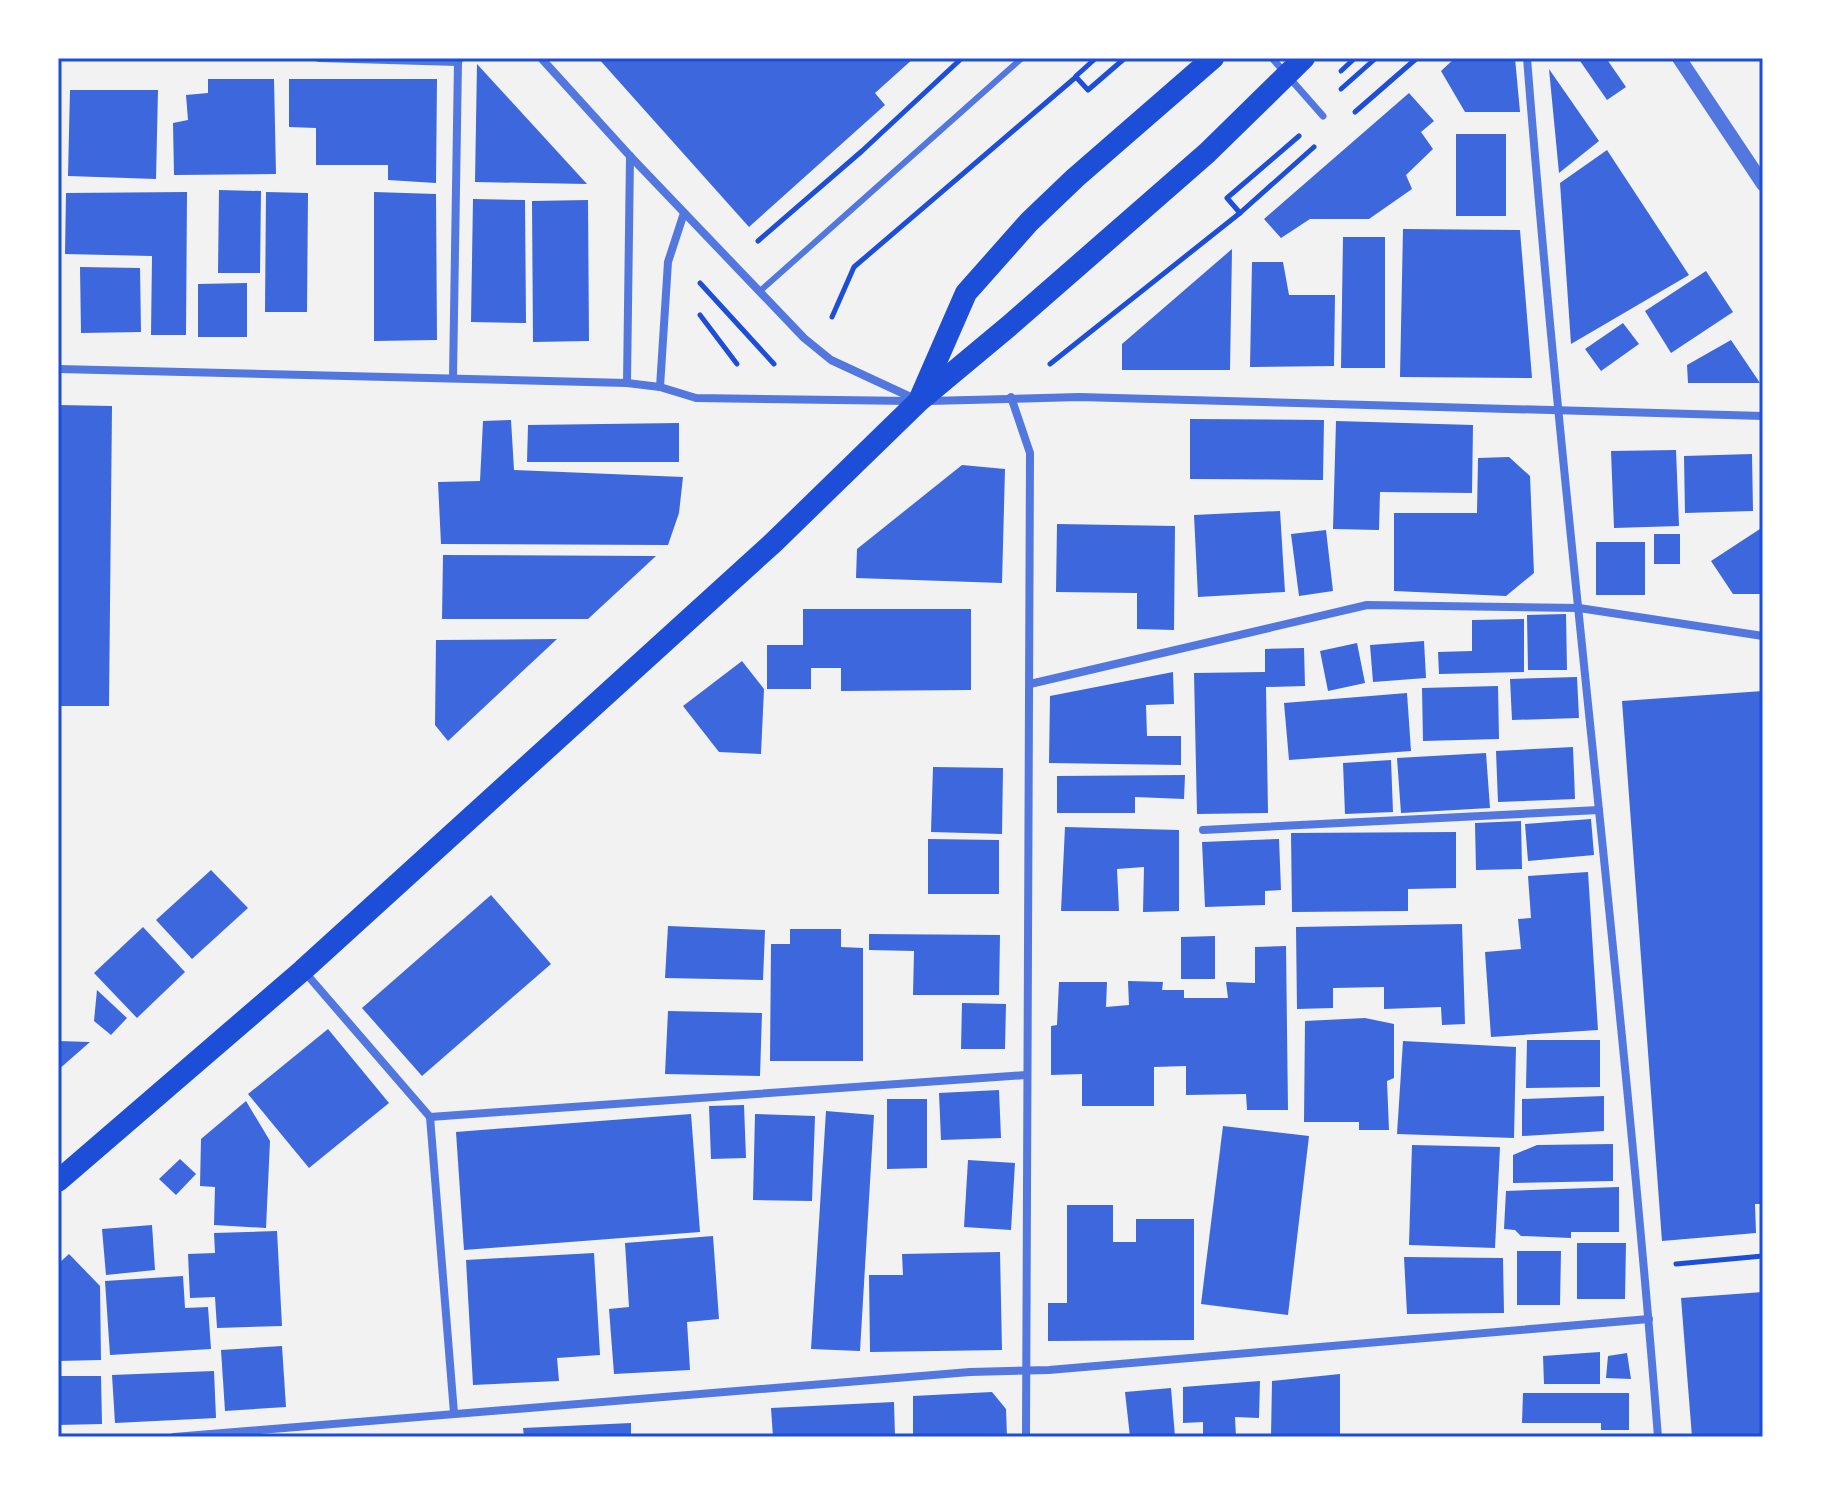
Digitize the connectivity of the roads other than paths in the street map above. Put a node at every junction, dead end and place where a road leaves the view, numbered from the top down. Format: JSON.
{"nodes":[{"id":1,"x":319,"y":58,"type":"edge"},
{"id":2,"x":541,"y":58,"type":"edge"},
{"id":3,"x":1022,"y":58,"type":"edge"},
{"id":4,"x":1213,"y":58,"type":"edge"},
{"id":5,"x":1272,"y":58,"type":"edge"},
{"id":6,"x":1304,"y":58,"type":"edge"},
{"id":7,"x":1527,"y":58,"type":"edge"},
{"id":8,"x":1679,"y":58,"type":"edge"},
{"id":9,"x":459,"y":60,"type":"edge"},
{"id":10,"x":1323,"y":116,"type":"dead end"},
{"id":11,"x":630,"y":156,"type":"junction"},
{"id":12,"x":1763,"y":184,"type":"edge"},
{"id":13,"x":684,"y":213,"type":"junction"},
{"id":14,"x":759,"y":292,"type":"junction"},
{"id":15,"x":58,"y":369,"type":"edge"},
{"id":16,"x":453,"y":378,"type":"junction"},
{"id":17,"x":627,"y":383,"type":"junction"},
{"id":18,"x":660,"y":387,"type":"junction"},
{"id":19,"x":1011,"y":397,"type":"junction"},
{"id":20,"x":919,"y":401,"type":"junction"},
{"id":21,"x":1557,"y":408,"type":"junction"},
{"id":22,"x":1763,"y":416,"type":"edge"},
{"id":23,"x":1579,"y":608,"type":"junction"},
{"id":24,"x":1763,"y":636,"type":"edge"},
{"id":25,"x":1030,"y":684,"type":"junction"},
{"id":26,"x":1599,"y":810,"type":"junction"},
{"id":27,"x":1203,"y":830,"type":"dead end"},
{"id":28,"x":303,"y":970,"type":"junction"},
{"id":29,"x":1026,"y":1075,"type":"junction"},
{"id":30,"x":430,"y":1117,"type":"junction"},
{"id":31,"x":58,"y":1181,"type":"edge"},
{"id":32,"x":1649,"y":1319,"type":"junction"},
{"id":33,"x":1025,"y":1369,"type":"junction"},
{"id":34,"x":454,"y":1413,"type":"junction"},
{"id":35,"x":174,"y":1437,"type":"edge"},
{"id":36,"x":1026,"y":1437,"type":"edge"},
{"id":37,"x":1658,"y":1437,"type":"edge"}],
"edges":[{"from":1,"to":9,"type":"street"},
{"from":2,"to":11,"type":"street"},
{"from":3,"to":14,"type":"lane"},
{"from":4,"to":20,"type":"highway"},
{"from":5,"to":10,"type":"street"},
{"from":6,"to":20,"type":"highway"},
{"from":7,"to":21,"type":"street"},
{"from":8,"to":12,"type":"street"},
{"from":9,"to":16,"type":"street"},
{"from":11,"to":13,"type":"street"},
{"from":11,"to":17,"type":"street"},
{"from":13,"to":14,"type":"street"},
{"from":13,"to":18,"type":"street"},
{"from":14,"to":20,"type":"street"},
{"from":15,"to":16,"type":"street"},
{"from":16,"to":17,"type":"street"},
{"from":17,"to":18,"type":"street"},
{"from":18,"to":20,"type":"street"},
{"from":19,"to":20,"type":"street"},
{"from":19,"to":21,"type":"street"},
{"from":19,"to":25,"type":"street"},
{"from":20,"to":28,"type":"highway"},
{"from":21,"to":22,"type":"street"},
{"from":21,"to":23,"type":"street"},
{"from":23,"to":24,"type":"street"},
{"from":23,"to":25,"type":"street"},
{"from":23,"to":26,"type":"street"},
{"from":25,"to":29,"type":"street"},
{"from":26,"to":27,"type":"street"},
{"from":26,"to":32,"type":"street"},
{"from":28,"to":30,"type":"street"},
{"from":28,"to":31,"type":"highway"},
{"from":29,"to":30,"type":"street"},
{"from":29,"to":33,"type":"street"},
{"from":30,"to":34,"type":"street"},
{"from":32,"to":33,"type":"street"},
{"from":32,"to":37,"type":"street"},
{"from":33,"to":34,"type":"street"},
{"from":33,"to":36,"type":"street"},
{"from":34,"to":35,"type":"street"}]}
